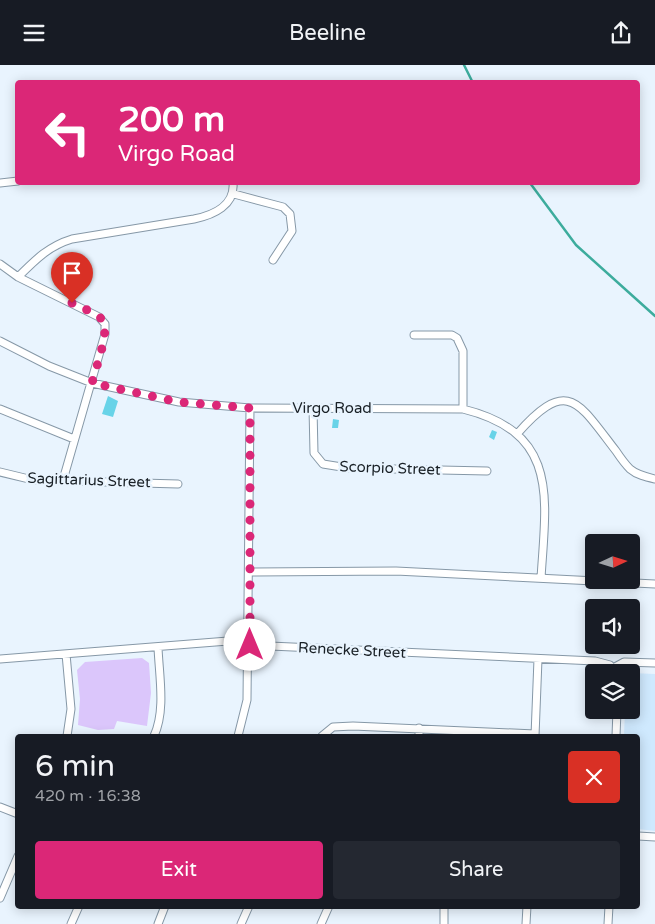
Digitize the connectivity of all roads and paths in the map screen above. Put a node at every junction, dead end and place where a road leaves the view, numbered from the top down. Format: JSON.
{"nodes":[{"id":1,"x":15,"y":181,"type":"edge"},
{"id":2,"x":0,"y":183,"type":"edge"},
{"id":3,"x":233,"y":185,"type":"edge"},
{"id":4,"x":234,"y":194,"type":"junction"},
{"id":5,"x":273,"y":259,"type":"dead end"},
{"id":6,"x":0,"y":263,"type":"edge"},
{"id":7,"x":18,"y":277,"type":"junction"},
{"id":8,"x":414,"y":335,"type":"dead end"},
{"id":9,"x":0,"y":341,"type":"edge"},
{"id":10,"x":92,"y":383,"type":"junction"},
{"id":11,"x":250,"y":408,"type":"junction"},
{"id":12,"x":313,"y":408,"type":"junction"},
{"id":13,"x":0,"y":409,"type":"edge"},
{"id":14,"x":463,"y":409,"type":"junction"},
{"id":15,"x":517,"y":434,"type":"junction"},
{"id":16,"x":74,"y":439,"type":"junction"},
{"id":17,"x":487,"y":471,"type":"dead end"},
{"id":18,"x":0,"y":472,"type":"edge"},
{"id":19,"x":655,"y":479,"type":"edge"},
{"id":20,"x":63,"y":480,"type":"junction"},
{"id":21,"x":178,"y":484,"type":"dead end"},
{"id":22,"x":249,"y":572,"type":"junction"},
{"id":23,"x":541,"y":578,"type":"junction"},
{"id":24,"x":655,"y":583,"type":"edge"},
{"id":25,"x":250,"y":645,"type":"junction"},
{"id":26,"x":158,"y":647,"type":"junction"},
{"id":27,"x":66,"y":654,"type":"junction"},
{"id":28,"x":0,"y":659,"type":"edge"},
{"id":29,"x":538,"y":659,"type":"junction"},
{"id":30,"x":655,"y":663,"type":"edge"},
{"id":31,"x":602,"y":664,"type":"edge"},
{"id":32,"x":622,"y":664,"type":"edge"},
{"id":33,"x":617,"y":719,"type":"edge"},
{"id":34,"x":419,"y":732,"type":"edge"},
{"id":35,"x":67,"y":734,"type":"edge"},
{"id":36,"x":155,"y":734,"type":"edge"},
{"id":37,"x":239,"y":734,"type":"edge"},
{"id":38,"x":324,"y":734,"type":"edge"},
{"id":39,"x":496,"y":734,"type":"edge"},
{"id":40,"x":535,"y":734,"type":"edge"},
{"id":41,"x":616,"y":734,"type":"edge"},
{"id":42,"x":0,"y":807,"type":"edge"},
{"id":43,"x":15,"y":813,"type":"edge"},
{"id":44,"x":640,"y":836,"type":"edge"},
{"id":45,"x":655,"y":837,"type":"edge"},
{"id":46,"x":15,"y":863,"type":"edge"},
{"id":47,"x":0,"y":898,"type":"edge"},
{"id":48,"x":78,"y":909,"type":"edge"},
{"id":49,"x":164,"y":909,"type":"edge"},
{"id":50,"x":248,"y":909,"type":"edge"},
{"id":51,"x":328,"y":909,"type":"edge"},
{"id":52,"x":444,"y":909,"type":"edge"},
{"id":53,"x":527,"y":909,"type":"edge"},
{"id":54,"x":609,"y":909,"type":"edge"},
{"id":55,"x":71,"y":924,"type":"edge"},
{"id":56,"x":158,"y":924,"type":"edge"},
{"id":57,"x":241,"y":924,"type":"edge"},
{"id":58,"x":321,"y":924,"type":"edge"},
{"id":59,"x":444,"y":924,"type":"edge"},
{"id":60,"x":526,"y":924,"type":"edge"},
{"id":61,"x":608,"y":924,"type":"edge"}],
"edges":[{"from":1,"to":2,"type":"street"},
{"from":3,"to":4,"type":"street"},
{"from":4,"to":5,"type":"street"},
{"from":4,"to":7,"type":"street"},
{"from":6,"to":7,"type":"street"},
{"from":7,"to":10,"type":"street"},
{"from":8,"to":14,"type":"street"},
{"from":9,"to":10,"type":"street","name":"Virgo Road"},
{"from":10,"to":11,"type":"street","name":"Virgo Road"},
{"from":10,"to":16,"type":"street"},
{"from":11,"to":12,"type":"street","name":"Virgo Road"},
{"from":11,"to":22,"type":"street"},
{"from":12,"to":14,"type":"street","name":"Virgo Road"},
{"from":12,"to":17,"type":"street","name":"Scorpio Street"},
{"from":13,"to":16,"type":"street"},
{"from":14,"to":15,"type":"street","name":"Virgo Road"},
{"from":15,"to":19,"type":"street"},
{"from":15,"to":23,"type":"street","name":"Virgo Road"},
{"from":16,"to":20,"type":"street"},
{"from":18,"to":20,"type":"street","name":"Sagittarius Street"},
{"from":20,"to":21,"type":"street","name":"Sagittarius Street"},
{"from":22,"to":23,"type":"street"},
{"from":22,"to":25,"type":"street"},
{"from":23,"to":24,"type":"street"},
{"from":25,"to":26,"type":"street","name":"Renecke Street"},
{"from":25,"to":29,"type":"street","name":"Renecke Street"},
{"from":25,"to":37,"type":"street"},
{"from":26,"to":27,"type":"street","name":"Renecke Street"},
{"from":26,"to":36,"type":"street"},
{"from":27,"to":28,"type":"street","name":"Renecke Street"},
{"from":27,"to":35,"type":"street"},
{"from":29,"to":31,"type":"street","name":"Renecke Street"},
{"from":29,"to":40,"type":"street"},
{"from":30,"to":32,"type":"street","name":"Renecke Street"},
{"from":33,"to":41,"type":"street"},
{"from":34,"to":38,"type":"street"},
{"from":34,"to":39,"type":"street"},
{"from":42,"to":43,"type":"street"},
{"from":44,"to":45,"type":"street"},
{"from":46,"to":47,"type":"street"},
{"from":48,"to":55,"type":"street"},
{"from":49,"to":56,"type":"street"},
{"from":50,"to":57,"type":"street"},
{"from":51,"to":58,"type":"street"},
{"from":52,"to":59,"type":"street"},
{"from":53,"to":60,"type":"street"},
{"from":54,"to":61,"type":"street"}]}
